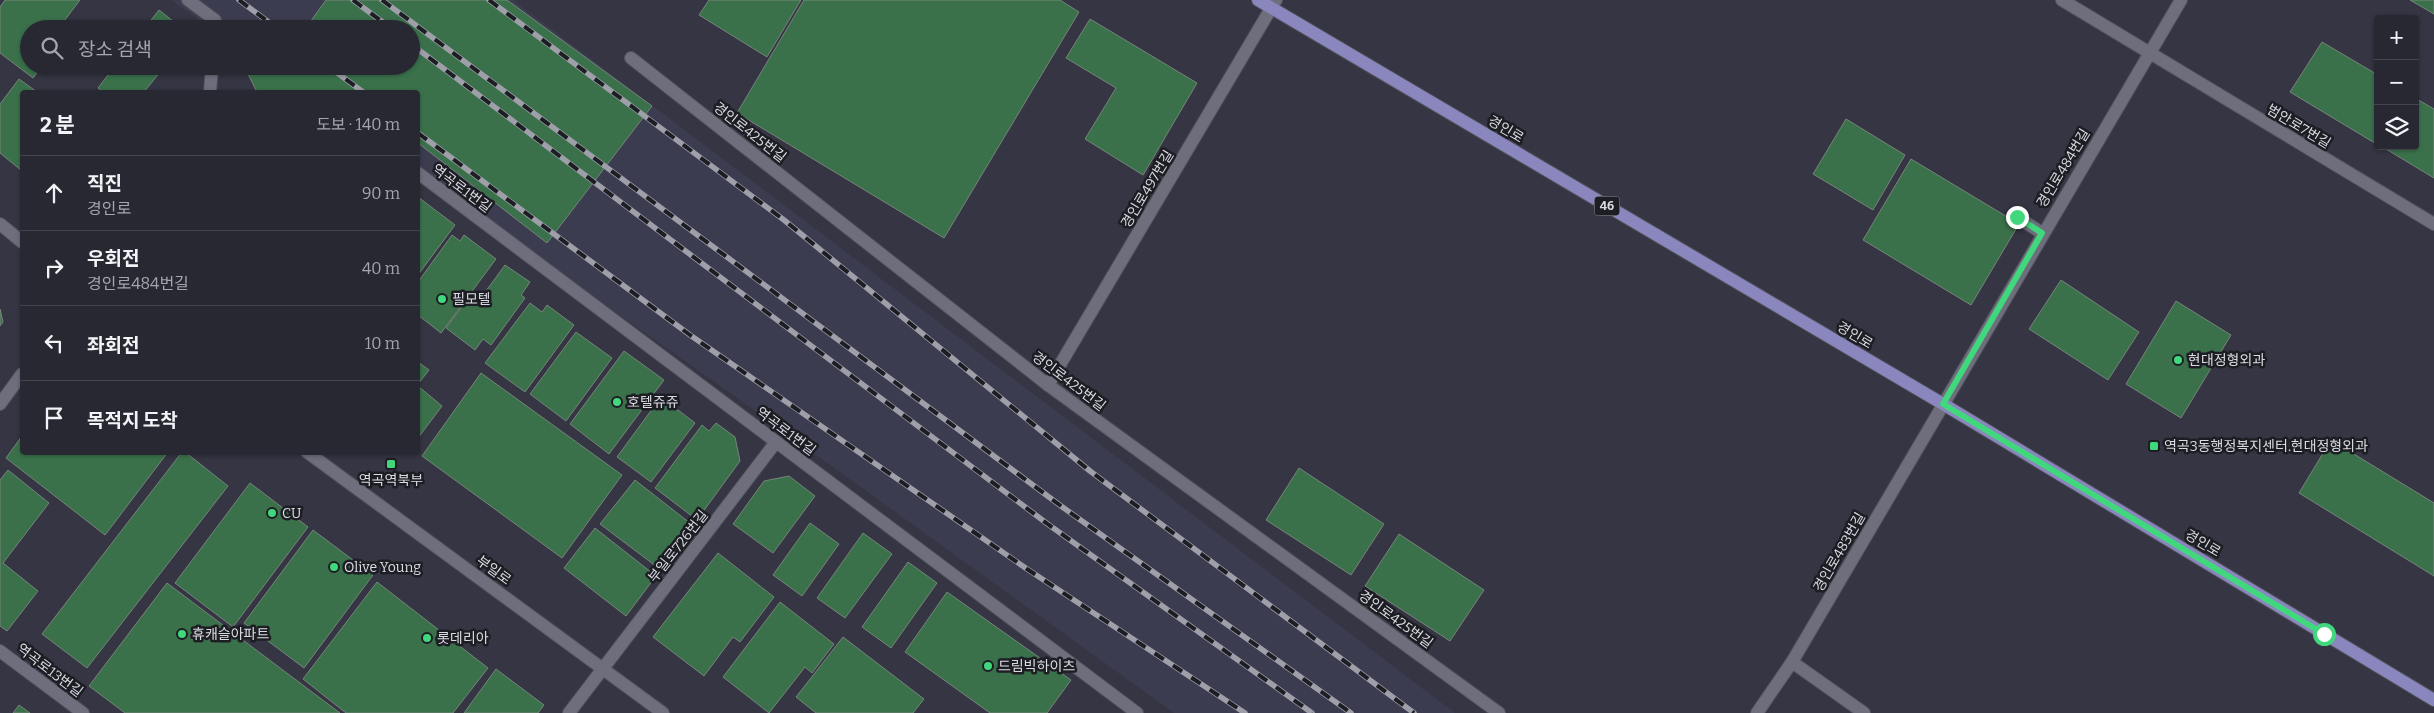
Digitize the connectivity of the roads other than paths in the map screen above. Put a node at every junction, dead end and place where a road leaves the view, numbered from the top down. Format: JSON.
{"nodes":[{"id":1,"x":188,"y":0,"type":"edge"},
{"id":2,"x":1258,"y":0,"type":"edge"},
{"id":3,"x":2062,"y":0,"type":"edge"},
{"id":4,"x":2181,"y":0,"type":"edge"},
{"id":5,"x":1274,"y":4,"type":"edge"},
{"id":6,"x":215,"y":20,"type":"edge"},
{"id":7,"x":2148,"y":53,"type":"junction"},
{"id":8,"x":631,"y":58,"type":"dead end"},
{"id":9,"x":211,"y":75,"type":"edge"},
{"id":10,"x":210,"y":90,"type":"edge"},
{"id":11,"x":420,"y":175,"type":"edge"},
{"id":12,"x":2017,"y":217,"type":"dead end"},
{"id":13,"x":0,"y":224,"type":"edge"},
{"id":14,"x":2434,"y":224,"type":"edge"},
{"id":15,"x":2042,"y":233,"type":"junction"},
{"id":16,"x":20,"y":240,"type":"edge"},
{"id":17,"x":20,"y":377,"type":"edge"},
{"id":18,"x":1048,"y":385,"type":"junction"},
{"id":19,"x":0,"y":404,"type":"edge"},
{"id":20,"x":1943,"y":404,"type":"junction"},
{"id":21,"x":776,"y":442,"type":"junction"},
{"id":22,"x":311,"y":455,"type":"edge"},
{"id":23,"x":0,"y":652,"type":"edge"},
{"id":24,"x":1792,"y":662,"type":"junction"},
{"id":25,"x":603,"y":668,"type":"junction"},
{"id":26,"x":2434,"y":700,"type":"edge"},
{"id":27,"x":83,"y":713,"type":"edge"},
{"id":28,"x":569,"y":713,"type":"edge"},
{"id":29,"x":663,"y":713,"type":"edge"},
{"id":30,"x":1137,"y":713,"type":"edge"},
{"id":31,"x":1499,"y":713,"type":"edge"},
{"id":32,"x":1757,"y":713,"type":"edge"},
{"id":33,"x":1864,"y":713,"type":"edge"}],
"edges":[{"from":1,"to":6,"type":"street"},
{"from":2,"to":5,"type":"main road","name":"경인로","number":"46"},
{"from":3,"to":7,"type":"street","name":"범안로7번길"},
{"from":4,"to":7,"type":"street","name":"경인로484번길"},
{"from":5,"to":18,"type":"street","name":"경인로497번길"},
{"from":5,"to":20,"type":"main road","name":"경인로","number":"46"},
{"from":7,"to":14,"type":"street","name":"범안로7번길"},
{"from":7,"to":15,"type":"street","name":"경인로484번길"},
{"from":8,"to":18,"type":"street","name":"경인로425번길"},
{"from":9,"to":10,"type":"street"},
{"from":11,"to":21,"type":"street","name":"역곡로1번길"},
{"from":12,"to":15,"type":"street"},
{"from":13,"to":16,"type":"street"},
{"from":15,"to":20,"type":"street","name":"경인로484번길"},
{"from":17,"to":19,"type":"street"},
{"from":18,"to":31,"type":"street","name":"경인로425번길"},
{"from":20,"to":24,"type":"street","name":"경인로483번길"},
{"from":20,"to":26,"type":"main road","name":"경인로","number":"46"},
{"from":21,"to":25,"type":"street","name":"부일로726번길"},
{"from":21,"to":30,"type":"street","name":"역곡로1번길"},
{"from":22,"to":25,"type":"street","name":"부일로"},
{"from":23,"to":27,"type":"street","name":"역곡로13번길"},
{"from":24,"to":32,"type":"street","name":"경인로483번길"},
{"from":24,"to":33,"type":"street"},
{"from":25,"to":28,"type":"street","name":"부일로726번길"},
{"from":25,"to":29,"type":"street","name":"부일로"}]}
